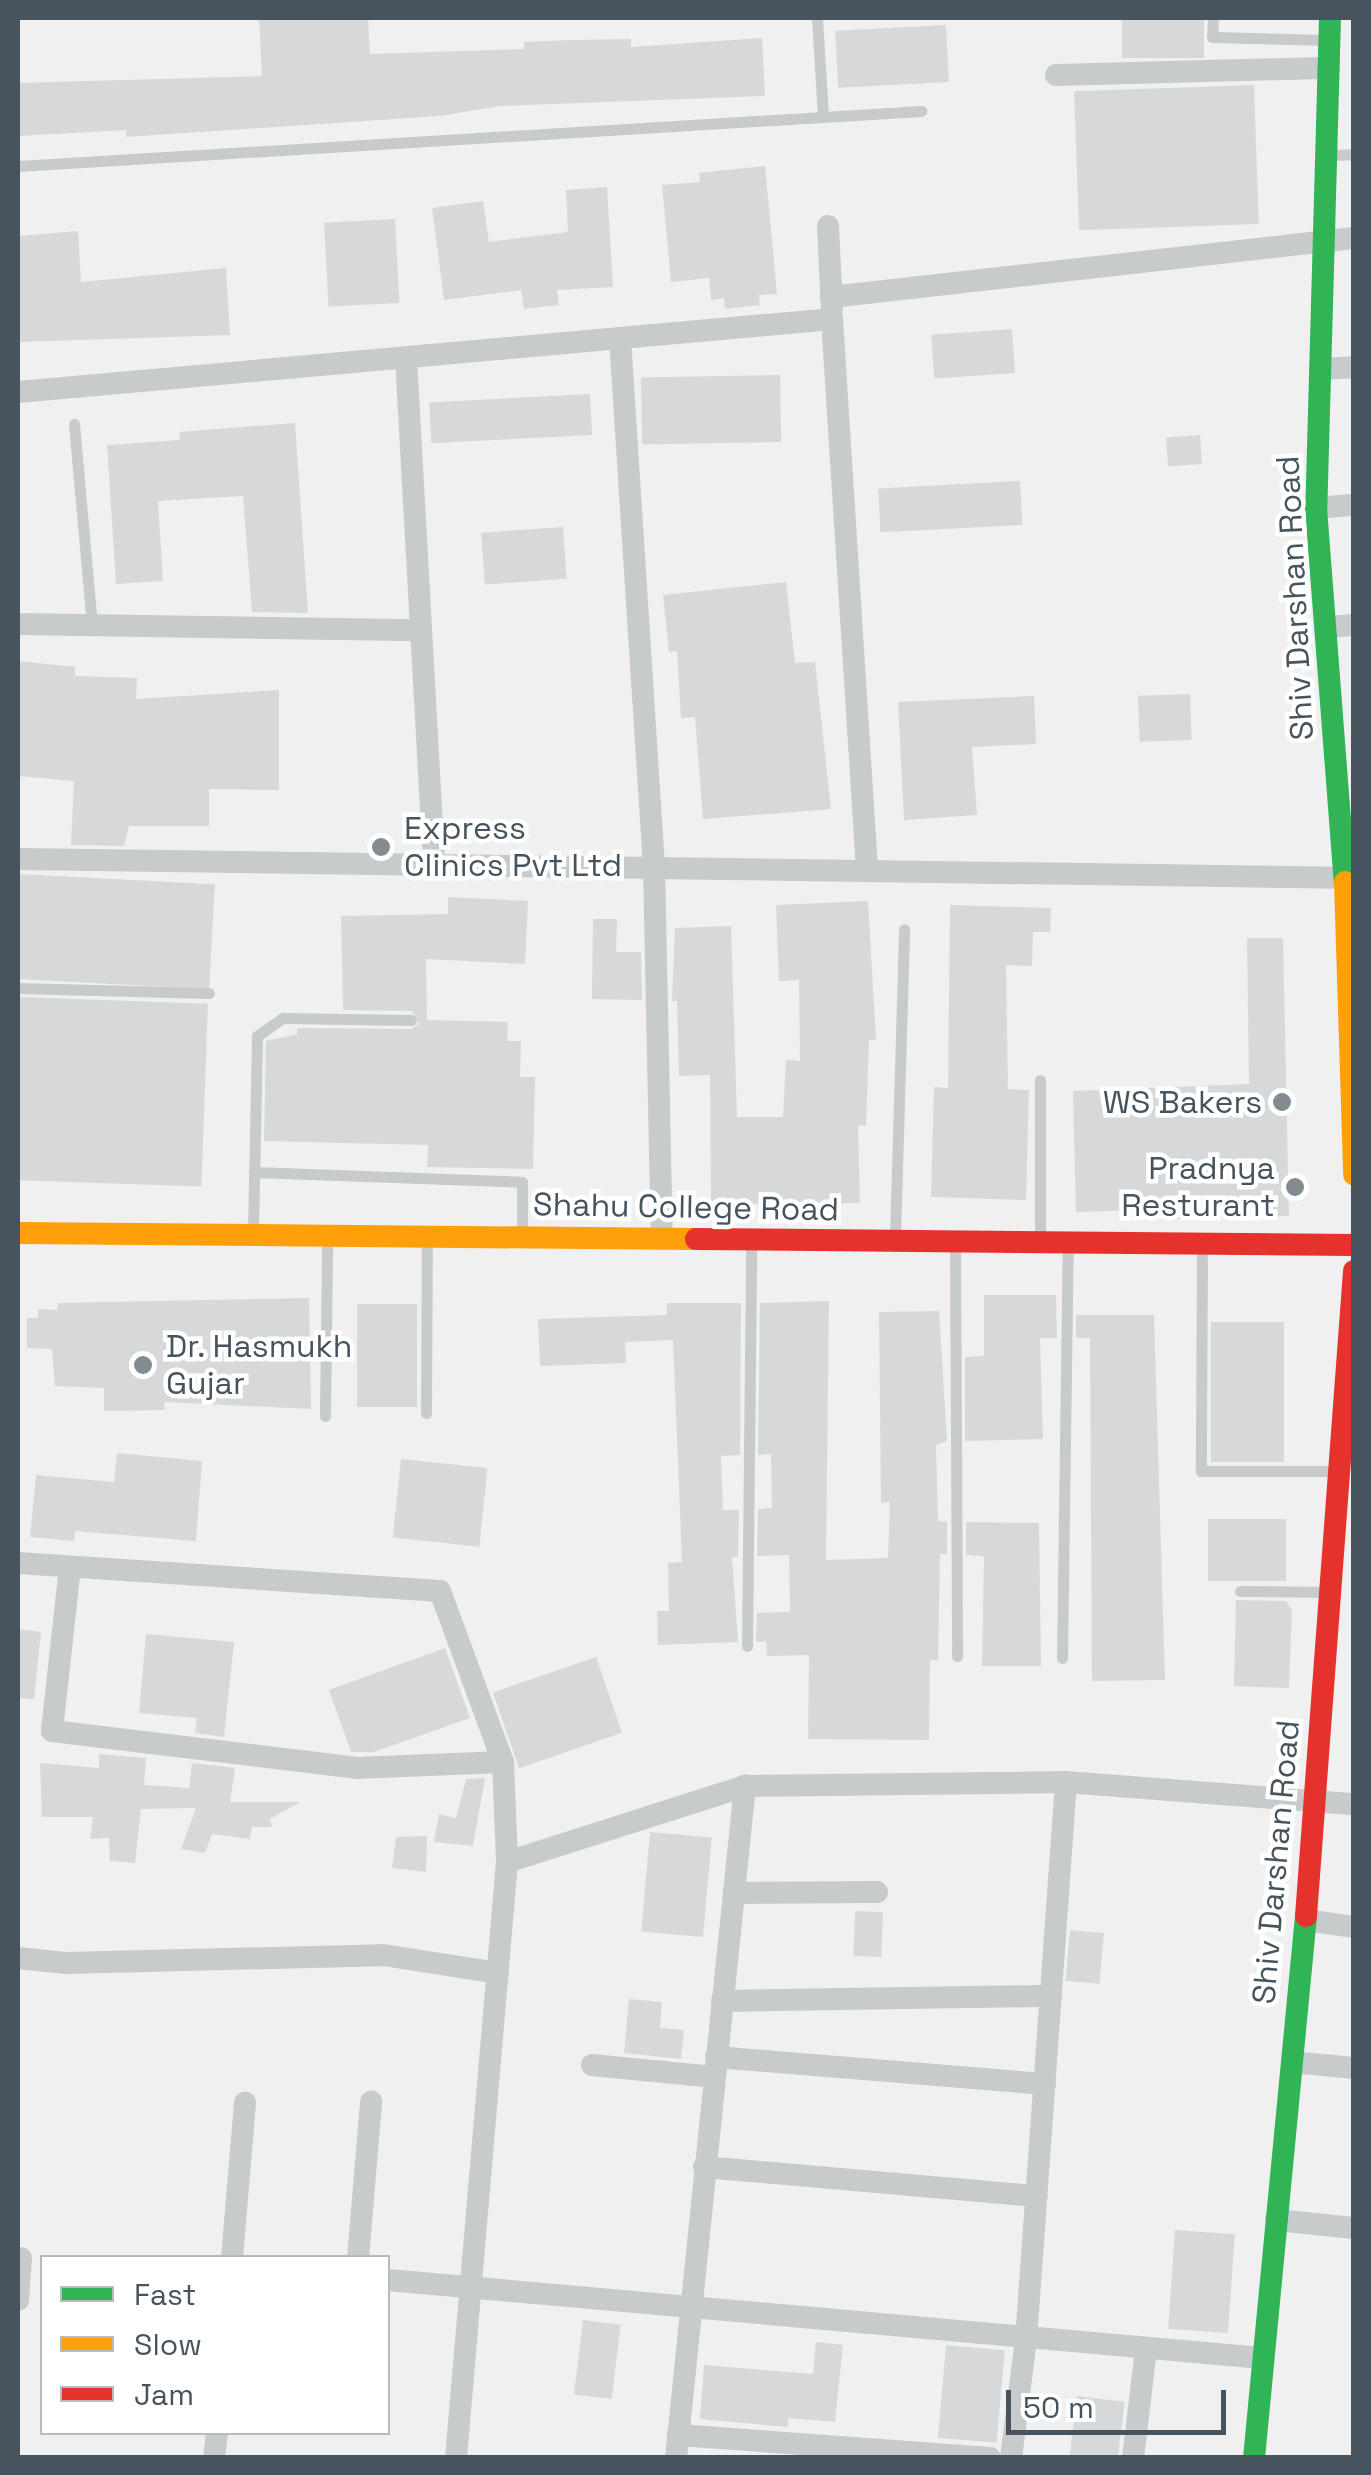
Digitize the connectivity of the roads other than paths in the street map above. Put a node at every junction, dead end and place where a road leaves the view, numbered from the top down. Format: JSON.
{"nodes":[{"id":1,"x":817,"y":18,"type":"edge"},
{"id":2,"x":1213,"y":18,"type":"edge"},
{"id":3,"x":1338,"y":32,"type":"edge"},
{"id":4,"x":1329,"y":68,"type":"junction"},
{"id":5,"x":1056,"y":75,"type":"dead end"},
{"id":6,"x":921,"y":111,"type":"dead end"},
{"id":7,"x":824,"y":118,"type":"junction"},
{"id":8,"x":1354,"y":154,"type":"edge"},
{"id":9,"x":1326,"y":156,"type":"junction"},
{"id":10,"x":18,"y":166,"type":"edge"},
{"id":11,"x":828,"y":226,"type":"dead end"},
{"id":12,"x":1354,"y":238,"type":"edge"},
{"id":13,"x":1324,"y":240,"type":"junction"},
{"id":14,"x":831,"y":308,"type":"junction"},
{"id":15,"x":620,"y":338,"type":"junction"},
{"id":16,"x":406,"y":358,"type":"junction"},
{"id":17,"x":1354,"y":367,"type":"edge"},
{"id":18,"x":1320,"y":369,"type":"junction"},
{"id":19,"x":18,"y":392,"type":"edge"},
{"id":20,"x":74,"y":424,"type":"dead end"},
{"id":21,"x":1354,"y":504,"type":"edge"},
{"id":22,"x":1316,"y":508,"type":"junction"},
{"id":23,"x":18,"y":624,"type":"edge"},
{"id":24,"x":1354,"y":624,"type":"edge"},
{"id":25,"x":92,"y":626,"type":"junction"},
{"id":26,"x":1326,"y":627,"type":"junction"},
{"id":27,"x":421,"y":630,"type":"junction"},
{"id":28,"x":1344,"y":736,"type":"edge"},
{"id":29,"x":18,"y":859,"type":"edge"},
{"id":30,"x":434,"y":862,"type":"junction"},
{"id":31,"x":654,"y":866,"type":"junction"},
{"id":32,"x":867,"y":868,"type":"junction"},
{"id":33,"x":1349,"y":878,"type":"edge"},
{"id":34,"x":904,"y":929,"type":"dead end"},
{"id":35,"x":18,"y":988,"type":"edge"},
{"id":36,"x":209,"y":993,"type":"dead end"},
{"id":37,"x":411,"y":1020,"type":"dead end"},
{"id":38,"x":1040,"y":1080,"type":"dead end"},
{"id":39,"x":254,"y":1172,"type":"junction"},
{"id":40,"x":1354,"y":1175,"type":"edge"},
{"id":41,"x":18,"y":1233,"type":"edge"},
{"id":42,"x":253,"y":1235,"type":"junction"},
{"id":43,"x":327,"y":1236,"type":"junction"},
{"id":44,"x":427,"y":1236,"type":"junction"},
{"id":45,"x":522,"y":1238,"type":"junction"},
{"id":46,"x":662,"y":1239,"type":"junction"},
{"id":47,"x":752,"y":1240,"type":"junction"},
{"id":48,"x":894,"y":1242,"type":"junction"},
{"id":49,"x":955,"y":1242,"type":"junction"},
{"id":50,"x":1040,"y":1245,"type":"junction"},
{"id":51,"x":1354,"y":1245,"type":"edge"},
{"id":52,"x":1068,"y":1246,"type":"junction"},
{"id":53,"x":1202,"y":1246,"type":"junction"},
{"id":54,"x":1354,"y":1271,"type":"edge"},
{"id":55,"x":426,"y":1413,"type":"dead end"},
{"id":56,"x":325,"y":1416,"type":"dead end"},
{"id":57,"x":1338,"y":1471,"type":"junction"},
{"id":58,"x":18,"y":1564,"type":"edge"},
{"id":59,"x":70,"y":1567,"type":"junction"},
{"id":60,"x":1240,"y":1592,"type":"dead end"},
{"id":61,"x":1329,"y":1592,"type":"junction"},
{"id":62,"x":747,"y":1646,"type":"dead end"},
{"id":63,"x":957,"y":1656,"type":"dead end"},
{"id":64,"x":1062,"y":1658,"type":"dead end"},
{"id":65,"x":503,"y":1762,"type":"junction"},
{"id":66,"x":1066,"y":1782,"type":"junction"},
{"id":67,"x":745,"y":1786,"type":"junction"},
{"id":68,"x":1314,"y":1798,"type":"junction"},
{"id":69,"x":1354,"y":1804,"type":"edge"},
{"id":70,"x":507,"y":1862,"type":"junction"},
{"id":71,"x":877,"y":1892,"type":"dead end"},
{"id":72,"x":734,"y":1893,"type":"junction"},
{"id":73,"x":1306,"y":1920,"type":"junction"},
{"id":74,"x":1354,"y":1927,"type":"edge"},
{"id":75,"x":18,"y":1958,"type":"edge"},
{"id":76,"x":498,"y":1972,"type":"junction"},
{"id":77,"x":1051,"y":1996,"type":"junction"},
{"id":78,"x":722,"y":2002,"type":"junction"},
{"id":79,"x":1292,"y":2062,"type":"junction"},
{"id":80,"x":592,"y":2066,"type":"dead end"},
{"id":81,"x":715,"y":2067,"type":"junction"},
{"id":82,"x":1354,"y":2068,"type":"edge"},
{"id":83,"x":1044,"y":2084,"type":"junction"},
{"id":84,"x":371,"y":2102,"type":"dead end"},
{"id":85,"x":245,"y":2103,"type":"dead end"},
{"id":86,"x":704,"y":2167,"type":"junction"},
{"id":87,"x":1037,"y":2196,"type":"junction"},
{"id":88,"x":1276,"y":2220,"type":"junction"},
{"id":89,"x":1354,"y":2228,"type":"edge"},
{"id":90,"x":232,"y":2255,"type":"edge"},
{"id":91,"x":358,"y":2255,"type":"edge"},
{"id":92,"x":27,"y":2259,"type":"edge"},
{"id":93,"x":390,"y":2280,"type":"edge"},
{"id":94,"x":471,"y":2286,"type":"junction"},
{"id":95,"x":18,"y":2300,"type":"edge"},
{"id":96,"x":689,"y":2308,"type":"junction"},
{"id":97,"x":1026,"y":2340,"type":"junction"},
{"id":98,"x":1146,"y":2349,"type":"junction"},
{"id":99,"x":1262,"y":2358,"type":"junction"},
{"id":100,"x":677,"y":2446,"type":"edge"},
{"id":101,"x":456,"y":2458,"type":"edge"},
{"id":102,"x":990,"y":2458,"type":"edge"},
{"id":103,"x":1011,"y":2458,"type":"edge"},
{"id":104,"x":1133,"y":2458,"type":"edge"},
{"id":105,"x":1254,"y":2458,"type":"edge"}],
"edges":[{"from":1,"to":7,"type":"lane"},
{"from":2,"to":3,"type":"lane"},
{"from":3,"to":4,"type":"street","name":"Shiv Darshan Road"},
{"from":4,"to":5,"type":"street"},
{"from":4,"to":9,"type":"street","name":"Shiv Darshan Road"},
{"from":6,"to":7,"type":"lane"},
{"from":7,"to":10,"type":"lane"},
{"from":8,"to":9,"type":"lane"},
{"from":9,"to":13,"type":"street","name":"Shiv Darshan Road"},
{"from":11,"to":14,"type":"street"},
{"from":12,"to":13,"type":"street"},
{"from":13,"to":14,"type":"street"},
{"from":13,"to":18,"type":"street","name":"Shiv Darshan Road"},
{"from":14,"to":15,"type":"street"},
{"from":14,"to":32,"type":"street"},
{"from":15,"to":16,"type":"street"},
{"from":15,"to":31,"type":"street"},
{"from":16,"to":19,"type":"street"},
{"from":16,"to":27,"type":"street"},
{"from":17,"to":18,"type":"street"},
{"from":18,"to":22,"type":"street","name":"Shiv Darshan Road"},
{"from":20,"to":25,"type":"lane"},
{"from":21,"to":22,"type":"street"},
{"from":22,"to":26,"type":"street","name":"Shiv Darshan Road"},
{"from":23,"to":25,"type":"street"},
{"from":24,"to":26,"type":"street"},
{"from":25,"to":27,"type":"street"},
{"from":26,"to":28,"type":"street","name":"Shiv Darshan Road"},
{"from":27,"to":30,"type":"street"},
{"from":28,"to":33,"type":"street","name":"Shiv Darshan Road"},
{"from":29,"to":30,"type":"street"},
{"from":30,"to":31,"type":"street"},
{"from":31,"to":32,"type":"street"},
{"from":31,"to":46,"type":"street"},
{"from":32,"to":33,"type":"street"},
{"from":33,"to":40,"type":"street","name":"Shiv Darshan Road"},
{"from":34,"to":48,"type":"lane"},
{"from":35,"to":36,"type":"lane"},
{"from":37,"to":39,"type":"lane"},
{"from":38,"to":50,"type":"lane"},
{"from":39,"to":42,"type":"lane"},
{"from":39,"to":45,"type":"lane"},
{"from":41,"to":42,"type":"street","name":"Shahu College Road"},
{"from":42,"to":43,"type":"street","name":"Shahu College Road"},
{"from":43,"to":44,"type":"street","name":"Shahu College Road"},
{"from":43,"to":56,"type":"lane"},
{"from":44,"to":45,"type":"street","name":"Shahu College Road"},
{"from":44,"to":55,"type":"lane"},
{"from":45,"to":46,"type":"street","name":"Shahu College Road"},
{"from":46,"to":47,"type":"street","name":"Shahu College Road"},
{"from":47,"to":48,"type":"street","name":"Shahu College Road"},
{"from":47,"to":62,"type":"lane"},
{"from":48,"to":49,"type":"street","name":"Shahu College Road"},
{"from":49,"to":50,"type":"street","name":"Shahu College Road"},
{"from":49,"to":63,"type":"lane"},
{"from":50,"to":52,"type":"street","name":"Shahu College Road"},
{"from":51,"to":53,"type":"street","name":"Shahu College Road"},
{"from":52,"to":53,"type":"street","name":"Shahu College Road"},
{"from":52,"to":64,"type":"lane"},
{"from":53,"to":57,"type":"lane"},
{"from":54,"to":57,"type":"street","name":"Shiv Darshan Road"},
{"from":57,"to":61,"type":"street","name":"Shiv Darshan Road"},
{"from":58,"to":59,"type":"street"},
{"from":59,"to":65,"type":"street"},
{"from":59,"to":65,"type":"street"},
{"from":60,"to":61,"type":"lane"},
{"from":61,"to":68,"type":"street","name":"Shiv Darshan Road"},
{"from":65,"to":70,"type":"street"},
{"from":66,"to":67,"type":"street"},
{"from":66,"to":68,"type":"street"},
{"from":66,"to":77,"type":"street"},
{"from":67,"to":70,"type":"street"},
{"from":67,"to":72,"type":"street"},
{"from":68,"to":69,"type":"street"},
{"from":68,"to":73,"type":"street","name":"Shiv Darshan Road"},
{"from":70,"to":76,"type":"street"},
{"from":71,"to":72,"type":"street"},
{"from":72,"to":78,"type":"street"},
{"from":73,"to":74,"type":"street"},
{"from":73,"to":79,"type":"street","name":"Shiv Darshan Road"},
{"from":75,"to":76,"type":"street"},
{"from":76,"to":94,"type":"street"},
{"from":77,"to":78,"type":"street"},
{"from":77,"to":83,"type":"street"},
{"from":78,"to":81,"type":"street"},
{"from":79,"to":82,"type":"street"},
{"from":79,"to":88,"type":"street","name":"Shiv Darshan Road"},
{"from":80,"to":81,"type":"street"},
{"from":81,"to":83,"type":"street"},
{"from":81,"to":86,"type":"street"},
{"from":83,"to":87,"type":"street"},
{"from":84,"to":91,"type":"street"},
{"from":85,"to":90,"type":"street"},
{"from":86,"to":87,"type":"street"},
{"from":86,"to":96,"type":"street"},
{"from":87,"to":97,"type":"street"},
{"from":88,"to":89,"type":"street"},
{"from":88,"to":99,"type":"street","name":"Shiv Darshan Road"},
{"from":92,"to":95,"type":"street"},
{"from":93,"to":94,"type":"street"},
{"from":94,"to":96,"type":"street"},
{"from":94,"to":101,"type":"street"},
{"from":96,"to":97,"type":"street"},
{"from":96,"to":100,"type":"street"},
{"from":97,"to":98,"type":"street"},
{"from":97,"to":103,"type":"street"},
{"from":98,"to":99,"type":"street"},
{"from":98,"to":104,"type":"street"},
{"from":99,"to":105,"type":"street","name":"Shiv Darshan Road"},
{"from":100,"to":102,"type":"street"}]}
